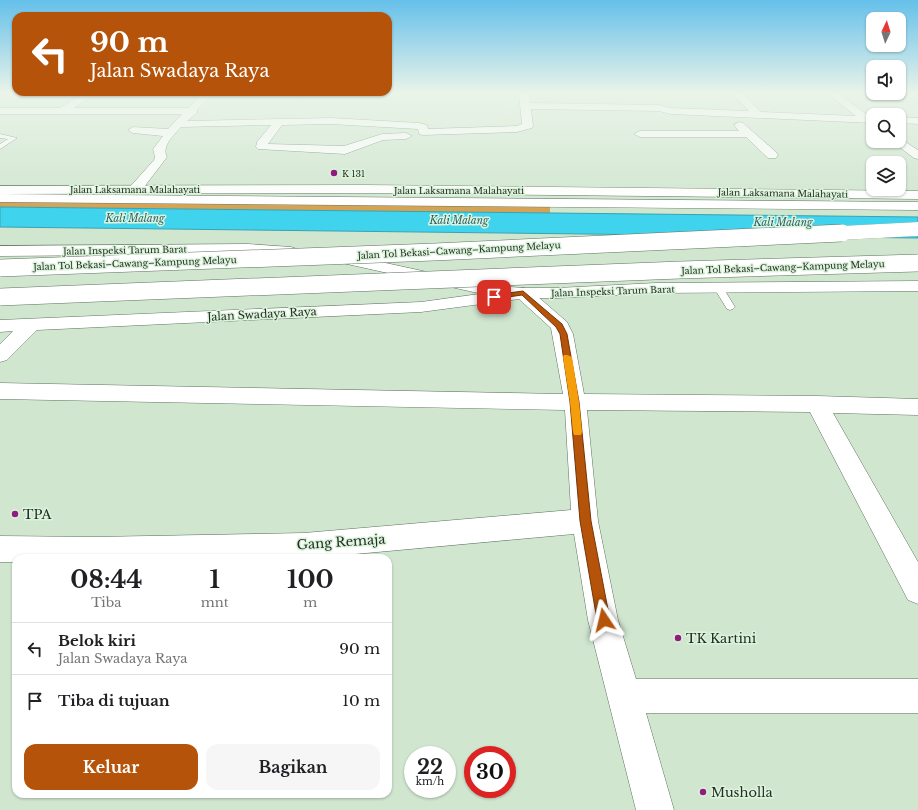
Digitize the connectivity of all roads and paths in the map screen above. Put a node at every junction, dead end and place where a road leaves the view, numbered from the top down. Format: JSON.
{"nodes":[{"id":1,"x":173,"y":132,"type":"edge"},
{"id":2,"x":271,"y":132,"type":"edge"},
{"id":3,"x":423,"y":132,"type":"joint"},
{"id":4,"x":437,"y":132,"type":"edge"},
{"id":5,"x":747,"y":132,"type":"edge"},
{"id":6,"x":640,"y":134,"type":"dead end"},
{"id":7,"x":749,"y":134,"type":"junction"},
{"id":8,"x":0,"y":136,"type":"edge"},
{"id":9,"x":0,"y":147,"type":"edge"},
{"id":10,"x":906,"y":147,"type":"edge"},
{"id":11,"x":772,"y":155,"type":"dead end"},
{"id":12,"x":918,"y":155,"type":"edge"},
{"id":13,"x":136,"y":188,"type":"junction"},
{"id":14,"x":0,"y":190,"type":"edge"},
{"id":15,"x":918,"y":195,"type":"edge"},
{"id":16,"x":0,"y":198,"type":"edge"},
{"id":17,"x":918,"y":206,"type":"edge"},
{"id":18,"x":918,"y":229,"type":"edge"},
{"id":19,"x":0,"y":251,"type":"edge"},
{"id":20,"x":918,"y":263,"type":"edge"},
{"id":21,"x":0,"y":268,"type":"edge"},
{"id":22,"x":918,"y":286,"type":"edge"},
{"id":23,"x":719,"y":288,"type":"junction"},
{"id":24,"x":523,"y":293,"type":"junction"},
{"id":25,"x":0,"y":297,"type":"edge"},
{"id":26,"x":730,"y":307,"type":"dead end"},
{"id":27,"x":31,"y":325,"type":"junction"},
{"id":28,"x":0,"y":326,"type":"edge"},
{"id":29,"x":0,"y":354,"type":"edge"},
{"id":30,"x":0,"y":391,"type":"edge"},
{"id":31,"x":575,"y":402,"type":"junction"},
{"id":32,"x":817,"y":404,"type":"junction"},
{"id":33,"x":918,"y":407,"type":"edge"},
{"id":34,"x":585,"y":521,"type":"junction"},
{"id":35,"x":0,"y":549,"type":"edge"},
{"id":36,"x":918,"y":590,"type":"edge"},
{"id":37,"x":623,"y":696,"type":"junction"},
{"id":38,"x":918,"y":696,"type":"edge"},
{"id":39,"x":655,"y":810,"type":"edge"}],
"edges":[{"from":1,"to":13,"type":"main road"},
{"from":2,"to":3,"type":"main road"},
{"from":3,"to":4,"type":"main road"},
{"from":5,"to":7,"type":"main road"},
{"from":6,"to":7,"type":"main road"},
{"from":7,"to":11,"type":"main road"},
{"from":8,"to":9,"type":"lane"},
{"from":10,"to":12,"type":"main road"},
{"from":13,"to":14,"type":"main road","name":"Jalan Laksamana Malahayati"},
{"from":13,"to":15,"type":"main road","name":"Jalan Laksamana Malahayati"},
{"from":16,"to":17,"type":"main road"},
{"from":18,"to":21,"type":"main road","name":"Jalan Tol Bekasi–Cawang–Kampung Melayu","bridge":true},
{"from":19,"to":24,"type":"main road","name":"Jalan Inspeksi Tarum Barat"},
{"from":20,"to":25,"type":"main road","name":"Jalan Tol Bekasi–Cawang–Kampung Melayu","bridge":true},
{"from":22,"to":23,"type":"main road","name":"Jalan Inspeksi Tarum Barat"},
{"from":23,"to":24,"type":"main road","name":"Jalan Inspeksi Tarum Barat"},
{"from":23,"to":26,"type":"lane"},
{"from":24,"to":27,"type":"main road","name":"Jalan Swadaya Raya"},
{"from":24,"to":31,"type":"main road"},
{"from":27,"to":28,"type":"main road","name":"Jalan Swadaya Raya"},
{"from":27,"to":29,"type":"main road"},
{"from":30,"to":31,"type":"main road"},
{"from":31,"to":32,"type":"main road"},
{"from":31,"to":34,"type":"main road"},
{"from":32,"to":33,"type":"main road"},
{"from":32,"to":36,"type":"main road"},
{"from":34,"to":35,"type":"main road","name":"Gang Remaja"},
{"from":34,"to":37,"type":"main road"},
{"from":37,"to":38,"type":"main road"},
{"from":37,"to":39,"type":"main road"}]}
